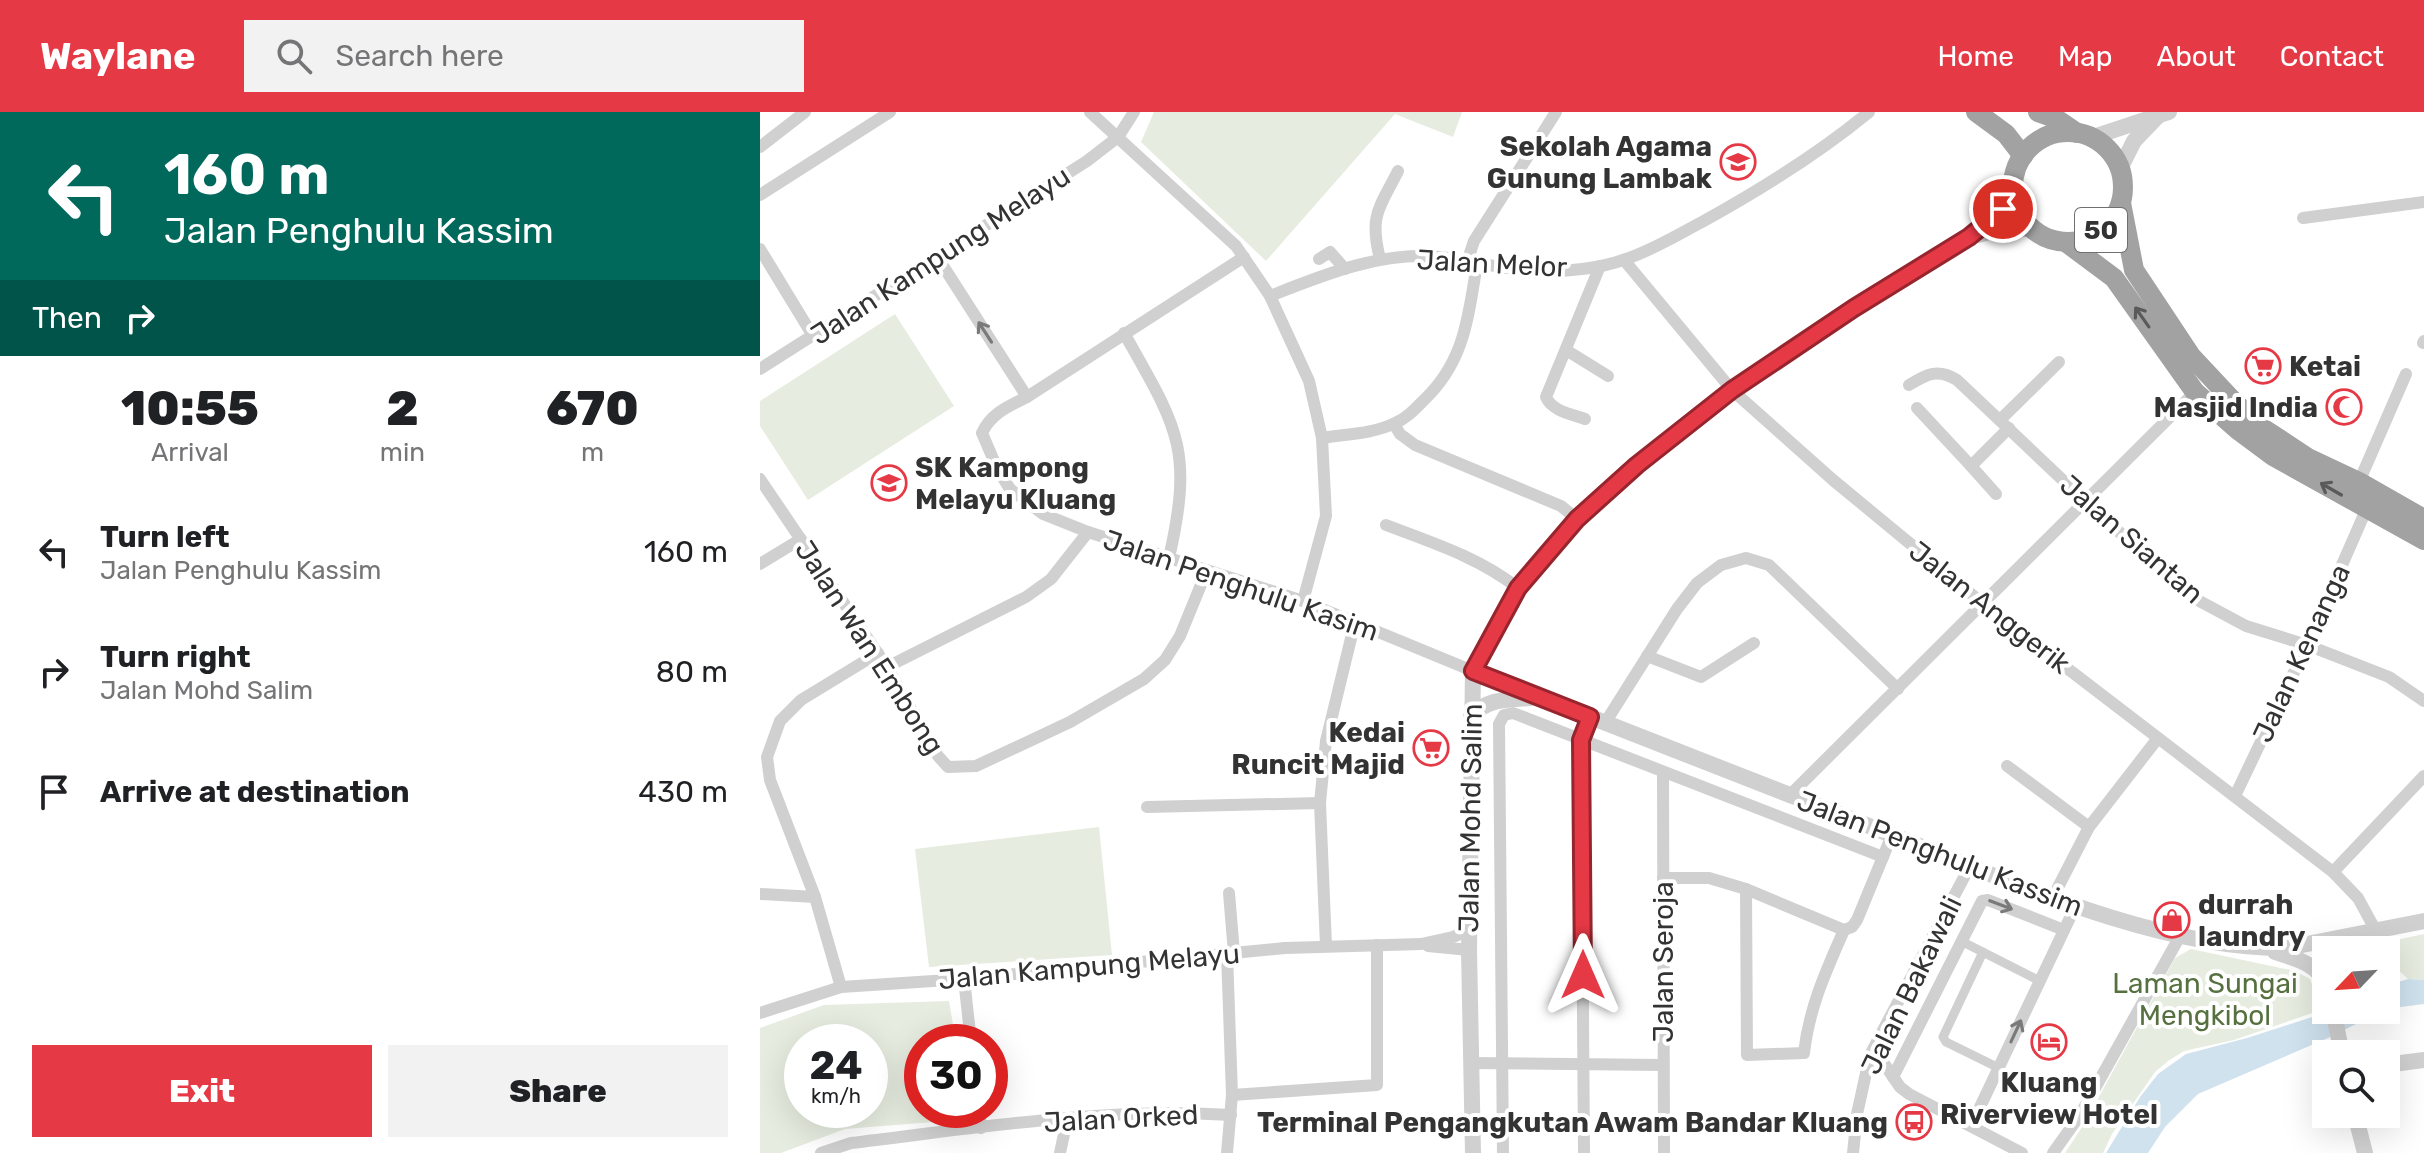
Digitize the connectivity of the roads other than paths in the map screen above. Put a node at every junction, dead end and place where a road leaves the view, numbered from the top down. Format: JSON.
{"nodes":[{"id":1,"x":805,"y":112,"type":"edge"},
{"id":2,"x":890,"y":112,"type":"edge"},
{"id":3,"x":1090,"y":112,"type":"edge"},
{"id":4,"x":1134,"y":112,"type":"edge"},
{"id":5,"x":1556,"y":112,"type":"edge"},
{"id":6,"x":1869,"y":112,"type":"edge"},
{"id":7,"x":1976,"y":112,"type":"edge"},
{"id":8,"x":2038,"y":112,"type":"edge"},
{"id":9,"x":2164,"y":114,"type":"edge"},
{"id":10,"x":2084,"y":136,"type":"junction"},
{"id":11,"x":1118,"y":137,"type":"junction"},
{"id":12,"x":760,"y":147,"type":"edge"},
{"id":13,"x":2023,"y":156,"type":"junction"},
{"id":14,"x":2120,"y":169,"type":"junction"},
{"id":15,"x":1398,"y":171,"type":"dead end"},
{"id":16,"x":2014,"y":185,"type":"junction"},
{"id":17,"x":760,"y":195,"type":"edge"},
{"id":18,"x":2424,"y":202,"type":"edge"},
{"id":19,"x":2121,"y":203,"type":"junction"},
{"id":20,"x":2303,"y":218,"type":"dead end"},
{"id":21,"x":2033,"y":229,"type":"junction"},
{"id":22,"x":1969,"y":237,"type":"junction"},
{"id":23,"x":2067,"y":243,"type":"junction"},
{"id":24,"x":760,"y":249,"type":"edge"},
{"id":25,"x":1244,"y":257,"type":"junction"},
{"id":26,"x":938,"y":258,"type":"junction"},
{"id":27,"x":1319,"y":259,"type":"dead end"},
{"id":28,"x":1380,"y":259,"type":"junction"},
{"id":29,"x":1624,"y":260,"type":"junction"},
{"id":30,"x":1472,"y":263,"type":"junction"},
{"id":31,"x":1600,"y":266,"type":"junction"},
{"id":32,"x":1345,"y":269,"type":"junction"},
{"id":33,"x":1270,"y":296,"type":"junction"},
{"id":34,"x":1124,"y":333,"type":"junction"},
{"id":35,"x":813,"y":336,"type":"junction"},
{"id":36,"x":1566,"y":350,"type":"junction"},
{"id":37,"x":2059,"y":362,"type":"dead end"},
{"id":38,"x":760,"y":369,"type":"edge"},
{"id":39,"x":2406,"y":374,"type":"dead end"},
{"id":40,"x":1608,"y":376,"type":"dead end"},
{"id":41,"x":1909,"y":385,"type":"dead end"},
{"id":42,"x":1732,"y":390,"type":"junction"},
{"id":43,"x":2195,"y":392,"type":"junction"},
{"id":44,"x":1027,"y":397,"type":"junction"},
{"id":45,"x":1917,"y":408,"type":"dead end"},
{"id":46,"x":1585,"y":419,"type":"dead end"},
{"id":47,"x":1394,"y":424,"type":"junction"},
{"id":48,"x":2004,"y":424,"type":"junction"},
{"id":49,"x":1322,"y":438,"type":"junction"},
{"id":50,"x":1971,"y":466,"type":"junction"},
{"id":51,"x":760,"y":479,"type":"edge"},
{"id":52,"x":2359,"y":482,"type":"junction"},
{"id":53,"x":1996,"y":494,"type":"dead end"},
{"id":54,"x":2085,"y":501,"type":"junction"},
{"id":55,"x":2366,"y":510,"type":"junction"},
{"id":56,"x":1577,"y":519,"type":"junction"},
{"id":57,"x":2424,"y":519,"type":"edge"},
{"id":58,"x":1386,"y":525,"type":"dead end"},
{"id":59,"x":1088,"y":532,"type":"junction"},
{"id":60,"x":801,"y":539,"type":"junction"},
{"id":61,"x":2424,"y":540,"type":"edge"},
{"id":62,"x":1169,"y":558,"type":"junction"},
{"id":63,"x":760,"y":564,"type":"edge"},
{"id":64,"x":1207,"y":570,"type":"junction"},
{"id":65,"x":1518,"y":588,"type":"junction"},
{"id":66,"x":1303,"y":601,"type":"junction"},
{"id":67,"x":1982,"y":603,"type":"junction"},
{"id":68,"x":1355,"y":622,"type":"junction"},
{"id":69,"x":1754,"y":643,"type":"dead end"},
{"id":70,"x":2307,"y":645,"type":"junction"},
{"id":71,"x":878,"y":653,"type":"junction"},
{"id":72,"x":1647,"y":656,"type":"junction"},
{"id":73,"x":887,"y":667,"type":"junction"},
{"id":74,"x":1473,"y":671,"type":"junction"},
{"id":75,"x":1898,"y":689,"type":"junction"},
{"id":76,"x":1540,"y":697,"type":"junction"},
{"id":77,"x":2424,"y":701,"type":"edge"},
{"id":78,"x":1504,"y":715,"type":"joint"},
{"id":79,"x":1471,"y":716,"type":"junction"},
{"id":80,"x":1598,"y":720,"type":"junction"},
{"id":81,"x":2158,"y":738,"type":"junction"},
{"id":82,"x":1581,"y":740,"type":"junction"},
{"id":83,"x":2007,"y":766,"type":"dead end"},
{"id":84,"x":1663,"y":772,"type":"junction"},
{"id":85,"x":2424,"y":776,"type":"edge"},
{"id":86,"x":1790,"y":795,"type":"junction"},
{"id":87,"x":2235,"y":796,"type":"junction"},
{"id":88,"x":1320,"y":803,"type":"junction"},
{"id":89,"x":1147,"y":807,"type":"dead end"},
{"id":90,"x":2089,"y":827,"type":"junction"},
{"id":91,"x":1892,"y":835,"type":"junction"},
{"id":92,"x":1883,"y":857,"type":"junction"},
{"id":93,"x":1970,"y":866,"type":"junction"},
{"id":94,"x":2333,"y":872,"type":"junction"},
{"id":95,"x":1663,"y":878,"type":"junction"},
{"id":96,"x":1746,"y":889,"type":"junction"},
{"id":97,"x":1229,"y":893,"type":"dead end"},
{"id":98,"x":760,"y":894,"type":"edge"},
{"id":99,"x":815,"y":897,"type":"junction"},
{"id":100,"x":2053,"y":897,"type":"junction"},
{"id":101,"x":2076,"y":905,"type":"junction"},
{"id":102,"x":1944,"y":916,"type":"junction"},
{"id":103,"x":2424,"y":921,"type":"edge"},
{"id":104,"x":1968,"y":928,"type":"junction"},
{"id":105,"x":1469,"y":930,"type":"junction"},
{"id":106,"x":1844,"y":930,"type":"junction"},
{"id":107,"x":2064,"y":930,"type":"junction"},
{"id":108,"x":2376,"y":931,"type":"junction"},
{"id":109,"x":2180,"y":936,"type":"junction"},
{"id":110,"x":2360,"y":936,"type":"edge"},
{"id":111,"x":1961,"y":941,"type":"junction"},
{"id":112,"x":1421,"y":944,"type":"junction"},
{"id":113,"x":1377,"y":945,"type":"junction"},
{"id":114,"x":1326,"y":946,"type":"junction"},
{"id":115,"x":2312,"y":946,"type":"edge"},
{"id":116,"x":2265,"y":948,"type":"junction"},
{"id":117,"x":1469,"y":950,"type":"junction"},
{"id":118,"x":1983,"y":952,"type":"junction"},
{"id":119,"x":1230,"y":953,"type":"junction"},
{"id":120,"x":2312,"y":967,"type":"edge"},
{"id":121,"x":964,"y":979,"type":"junction"},
{"id":122,"x":2040,"y":981,"type":"junction"},
{"id":123,"x":841,"y":987,"type":"junction"},
{"id":124,"x":760,"y":1013,"type":"edge"},
{"id":125,"x":969,"y":1024,"type":"edge"},
{"id":126,"x":1874,"y":1049,"type":"junction"},
{"id":127,"x":2424,"y":1060,"type":"edge"},
{"id":128,"x":1470,"y":1063,"type":"junction"},
{"id":129,"x":1502,"y":1063,"type":"junction"},
{"id":130,"x":1583,"y":1063,"type":"junction"},
{"id":131,"x":2400,"y":1063,"type":"edge"},
{"id":132,"x":1662,"y":1065,"type":"junction"},
{"id":133,"x":1999,"y":1068,"type":"junction"},
{"id":134,"x":1893,"y":1077,"type":"junction"},
{"id":135,"x":1232,"y":1095,"type":"junction"},
{"id":136,"x":1231,"y":1115,"type":"junction"},
{"id":137,"x":1067,"y":1120,"type":"junction"},
{"id":138,"x":1008,"y":1125,"type":"edge"},
{"id":139,"x":1971,"y":1126,"type":"junction"},
{"id":140,"x":981,"y":1128,"type":"edge"},
{"id":141,"x":2359,"y":1128,"type":"edge"},
{"id":142,"x":821,"y":1153,"type":"edge"},
{"id":143,"x":1060,"y":1153,"type":"edge"},
{"id":144,"x":1227,"y":1153,"type":"edge"},
{"id":145,"x":1473,"y":1153,"type":"edge"},
{"id":146,"x":1503,"y":1153,"type":"edge"},
{"id":147,"x":1584,"y":1153,"type":"edge"},
{"id":148,"x":1664,"y":1153,"type":"edge"},
{"id":149,"x":1853,"y":1153,"type":"edge"},
{"id":150,"x":2022,"y":1153,"type":"edge"},
{"id":151,"x":2053,"y":1153,"type":"edge"},
{"id":152,"x":2365,"y":1153,"type":"edge"}],
"edges":[{"from":1,"to":12,"type":"street"},
{"from":2,"to":17,"type":"street"},
{"from":3,"to":11,"type":"street"},
{"from":4,"to":11,"type":"street","name":"Jalan Kampung Melayu"},
{"from":5,"to":30,"type":"street"},
{"from":6,"to":29,"type":"street","name":"Jalan Melor"},
{"from":7,"to":13,"type":"highway"},
{"from":8,"to":10,"type":"highway","number":"50"},
{"from":9,"to":10,"type":"street"},
{"from":9,"to":14,"type":"street"},
{"from":10,"to":13,"type":"highway"},
{"from":10,"to":14,"type":"highway","number":"50"},
{"from":11,"to":25,"type":"street"},
{"from":11,"to":26,"type":"street","name":"Jalan Kampung Melayu"},
{"from":13,"to":16,"type":"highway"},
{"from":14,"to":19,"type":"highway","number":"50"},
{"from":15,"to":28,"type":"street"},
{"from":16,"to":21,"type":"highway"},
{"from":16,"to":22,"type":"street","name":"Jalan Mohd Salim"},
{"from":18,"to":20,"type":"street"},
{"from":19,"to":23,"type":"highway","number":"50"},
{"from":19,"to":52,"type":"highway","number":"50"},
{"from":21,"to":22,"type":"street","name":"Jalan Mohd Salim"},
{"from":21,"to":23,"type":"highway","number":"50"},
{"from":22,"to":42,"type":"street","name":"Jalan Mohd Salim"},
{"from":43,"to":23,"type":"highway","number":"50","one_way":true},
{"from":24,"to":35,"type":"street"},
{"from":25,"to":33,"type":"street"},
{"from":25,"to":34,"type":"street","name":"Jalan Penghulu Kasim"},
{"from":26,"to":35,"type":"street","name":"Jalan Kampung Melayu"},
{"from":44,"to":26,"type":"street","one_way":true},
{"from":27,"to":32,"type":"street"},
{"from":28,"to":30,"type":"street","name":"Jalan Melor"},
{"from":28,"to":32,"type":"street","name":"Jalan Melor"},
{"from":29,"to":31,"type":"street","name":"Jalan Melor"},
{"from":29,"to":42,"type":"street","name":"Jalan Anggerik"},
{"from":30,"to":31,"type":"street","name":"Jalan Melor"},
{"from":30,"to":47,"type":"street"},
{"from":31,"to":36,"type":"street"},
{"from":32,"to":33,"type":"street","name":"Jalan Melor"},
{"from":33,"to":49,"type":"street"},
{"from":34,"to":44,"type":"street","name":"Jalan Penghulu Kasim"},
{"from":34,"to":62,"type":"street"},
{"from":35,"to":38,"type":"street","name":"Jalan Kampung Melayu"},
{"from":36,"to":40,"type":"street"},
{"from":36,"to":46,"type":"street"},
{"from":37,"to":48,"type":"street"},
{"from":39,"to":52,"type":"street"},
{"from":41,"to":48,"type":"street","name":"Jalan Siantan"},
{"from":42,"to":56,"type":"street","name":"Jalan Mohd Salim"},
{"from":42,"to":67,"type":"street","name":"Jalan Anggerik"},
{"from":43,"to":54,"type":"street"},
{"from":55,"to":43,"type":"highway","number":"50","one_way":true},
{"from":44,"to":59,"type":"street","name":"Jalan Penghulu Kasim"},
{"from":45,"to":50,"type":"street"},
{"from":47,"to":49,"type":"street"},
{"from":47,"to":56,"type":"street"},
{"from":48,"to":50,"type":"street"},
{"from":48,"to":54,"type":"street","name":"Jalan Siantan"},
{"from":49,"to":66,"type":"street"},
{"from":50,"to":53,"type":"street"},
{"from":51,"to":60,"type":"street","name":"Jalan Wan Embong"},
{"from":52,"to":57,"type":"highway","number":"50"},
{"from":54,"to":67,"type":"street"},
{"from":54,"to":70,"type":"street","name":"Jalan Siantan"},
{"from":55,"to":61,"type":"highway","number":"50"},
{"from":55,"to":70,"type":"street","name":"Jalan Kenanga"},
{"from":56,"to":65,"type":"street","name":"Jalan Mohd Salim"},
{"from":58,"to":65,"type":"street"},
{"from":59,"to":62,"type":"street","name":"Jalan Penghulu Kasim"},
{"from":59,"to":73,"type":"street"},
{"from":60,"to":63,"type":"street"},
{"from":60,"to":71,"type":"street","name":"Jalan Wan Embong"},
{"from":62,"to":64,"type":"street","name":"Jalan Penghulu Kasim"},
{"from":64,"to":66,"type":"street","name":"Jalan Penghulu Kasim"},
{"from":64,"to":73,"type":"street","name":"Jalan Wan Embong"},
{"from":65,"to":74,"type":"street","name":"Jalan Mohd Salim"},
{"from":66,"to":68,"type":"street","name":"Jalan Penghulu Kasim"},
{"from":67,"to":75,"type":"street"},
{"from":67,"to":81,"type":"street","name":"Jalan Anggerik"},
{"from":68,"to":74,"type":"street","name":"Jalan Penghulu Kasim"},
{"from":68,"to":88,"type":"street"},
{"from":69,"to":72,"type":"street"},
{"from":70,"to":77,"type":"street","name":"Jalan Siantan"},
{"from":70,"to":87,"type":"street","name":"Jalan Kenanga"},
{"from":71,"to":73,"type":"street","name":"Jalan Wan Embong"},
{"from":71,"to":99,"type":"street"},
{"from":72,"to":75,"type":"street"},
{"from":72,"to":80,"type":"street"},
{"from":74,"to":76,"type":"street","name":"Jalan Penghulu Kassim"},
{"from":74,"to":79,"type":"street","name":"Jalan Mohd Salim"},
{"from":75,"to":86,"type":"street"},
{"from":76,"to":79,"type":"street"},
{"from":76,"to":80,"type":"street","name":"Jalan Penghulu Kassim"},
{"from":78,"to":82,"type":"street","name":"Jalan Penghulu Kassim"},
{"from":78,"to":129,"type":"street","name":"Jalan Mohd Salim"},
{"from":79,"to":105,"type":"street","name":"Jalan Mohd Salim"},
{"from":80,"to":82,"type":"street"},
{"from":80,"to":86,"type":"street","name":"Jalan Penghulu Kassim"},
{"from":81,"to":87,"type":"street","name":"Jalan Anggerik"},
{"from":81,"to":90,"type":"street"},
{"from":82,"to":84,"type":"street","name":"Jalan Penghulu Kassim"},
{"from":82,"to":130,"type":"street"},
{"from":83,"to":90,"type":"street"},
{"from":84,"to":92,"type":"street","name":"Jalan Penghulu Kassim"},
{"from":84,"to":95,"type":"street","name":"Jalan Seroja"},
{"from":85,"to":94,"type":"street"},
{"from":86,"to":91,"type":"street","name":"Jalan Penghulu Kassim"},
{"from":87,"to":94,"type":"street","name":"Jalan Anggerik"},
{"from":88,"to":89,"type":"street"},
{"from":88,"to":114,"type":"street"},
{"from":90,"to":100,"type":"street"},
{"from":91,"to":92,"type":"street"},
{"from":91,"to":93,"type":"street","name":"Jalan Penghulu Kassim"},
{"from":92,"to":106,"type":"street"},
{"from":93,"to":100,"type":"street","name":"Jalan Penghulu Kassim"},
{"from":93,"to":102,"type":"street","name":"Jalan Bakawali"},
{"from":94,"to":108,"type":"street","name":"Jalan Anggerik"},
{"from":95,"to":96,"type":"street"},
{"from":95,"to":132,"type":"street","name":"Jalan Seroja"},
{"from":96,"to":106,"type":"street"},
{"from":96,"to":106,"type":"street"},
{"from":97,"to":119,"type":"street","name":"Jalan Orked"},
{"from":98,"to":99,"type":"street"},
{"from":99,"to":123,"type":"street"},
{"from":100,"to":101,"type":"street","name":"Jalan Penghulu Kassim"},
{"from":101,"to":107,"type":"street"},
{"from":101,"to":109,"type":"street","name":"Jalan Penghulu Kassim"},
{"from":102,"to":104,"type":"street"},
{"from":102,"to":126,"type":"street","name":"Jalan Bakawali"},
{"from":103,"to":108,"type":"street","name":"Jalan Penghulu Kassim"},
{"from":104,"to":107,"type":"street","one_way":true},
{"from":104,"to":111,"type":"street"},
{"from":105,"to":112,"type":"street","name":"Jalan Kampung Melayu"},
{"from":105,"to":117,"type":"street","name":"Jalan Mohd Salim"},
{"from":107,"to":122,"type":"street"},
{"from":108,"to":110,"type":"street","name":"Jalan Penghulu Kassim"},
{"from":109,"to":116,"type":"street","name":"Jalan Penghulu Kassim"},
{"from":109,"to":151,"type":"street"},
{"from":111,"to":118,"type":"street"},
{"from":111,"to":134,"type":"street"},
{"from":112,"to":113,"type":"street","name":"Jalan Kampung Melayu"},
{"from":112,"to":117,"type":"street","name":"Jalan Kampung Melayu"},
{"from":113,"to":114,"type":"street","name":"Jalan Kampung Melayu"},
{"from":113,"to":135,"type":"street"},
{"from":114,"to":119,"type":"street","name":"Jalan Kampung Melayu"},
{"from":115,"to":116,"type":"street","name":"Jalan Penghulu Kassim"},
{"from":116,"to":120,"type":"street"},
{"from":117,"to":128,"type":"street","name":"Jalan Mohd Salim"},
{"from":118,"to":122,"type":"street"},
{"from":118,"to":133,"type":"street"},
{"from":119,"to":121,"type":"street","name":"Jalan Kampung Melayu"},
{"from":119,"to":135,"type":"street","name":"Jalan Orked"},
{"from":121,"to":123,"type":"street","name":"Jalan Kampung Melayu"},
{"from":121,"to":125,"type":"street"},
{"from":133,"to":122,"type":"street","one_way":true},
{"from":123,"to":124,"type":"street","name":"Jalan Kampung Melayu"},
{"from":126,"to":134,"type":"street"},
{"from":126,"to":149,"type":"street","name":"Jalan Bakawali"},
{"from":127,"to":131,"type":"street"},
{"from":128,"to":129,"type":"street"},
{"from":128,"to":145,"type":"street","name":"Jalan Mohd Salim"},
{"from":129,"to":130,"type":"street"},
{"from":129,"to":146,"type":"street","name":"Jalan Mohd Salim"},
{"from":130,"to":132,"type":"street"},
{"from":130,"to":147,"type":"street"},
{"from":132,"to":148,"type":"street","name":"Jalan Seroja"},
{"from":133,"to":139,"type":"street"},
{"from":134,"to":139,"type":"street"},
{"from":135,"to":136,"type":"street","name":"Jalan Orked"},
{"from":136,"to":137,"type":"street","name":"Jalan Orked"},
{"from":136,"to":144,"type":"street","name":"Jalan Orked"},
{"from":137,"to":138,"type":"street","name":"Jalan Orked"},
{"from":137,"to":143,"type":"street"},
{"from":139,"to":150,"type":"street"},
{"from":140,"to":142,"type":"street","name":"Jalan Orked"},
{"from":141,"to":152,"type":"street"}]}
